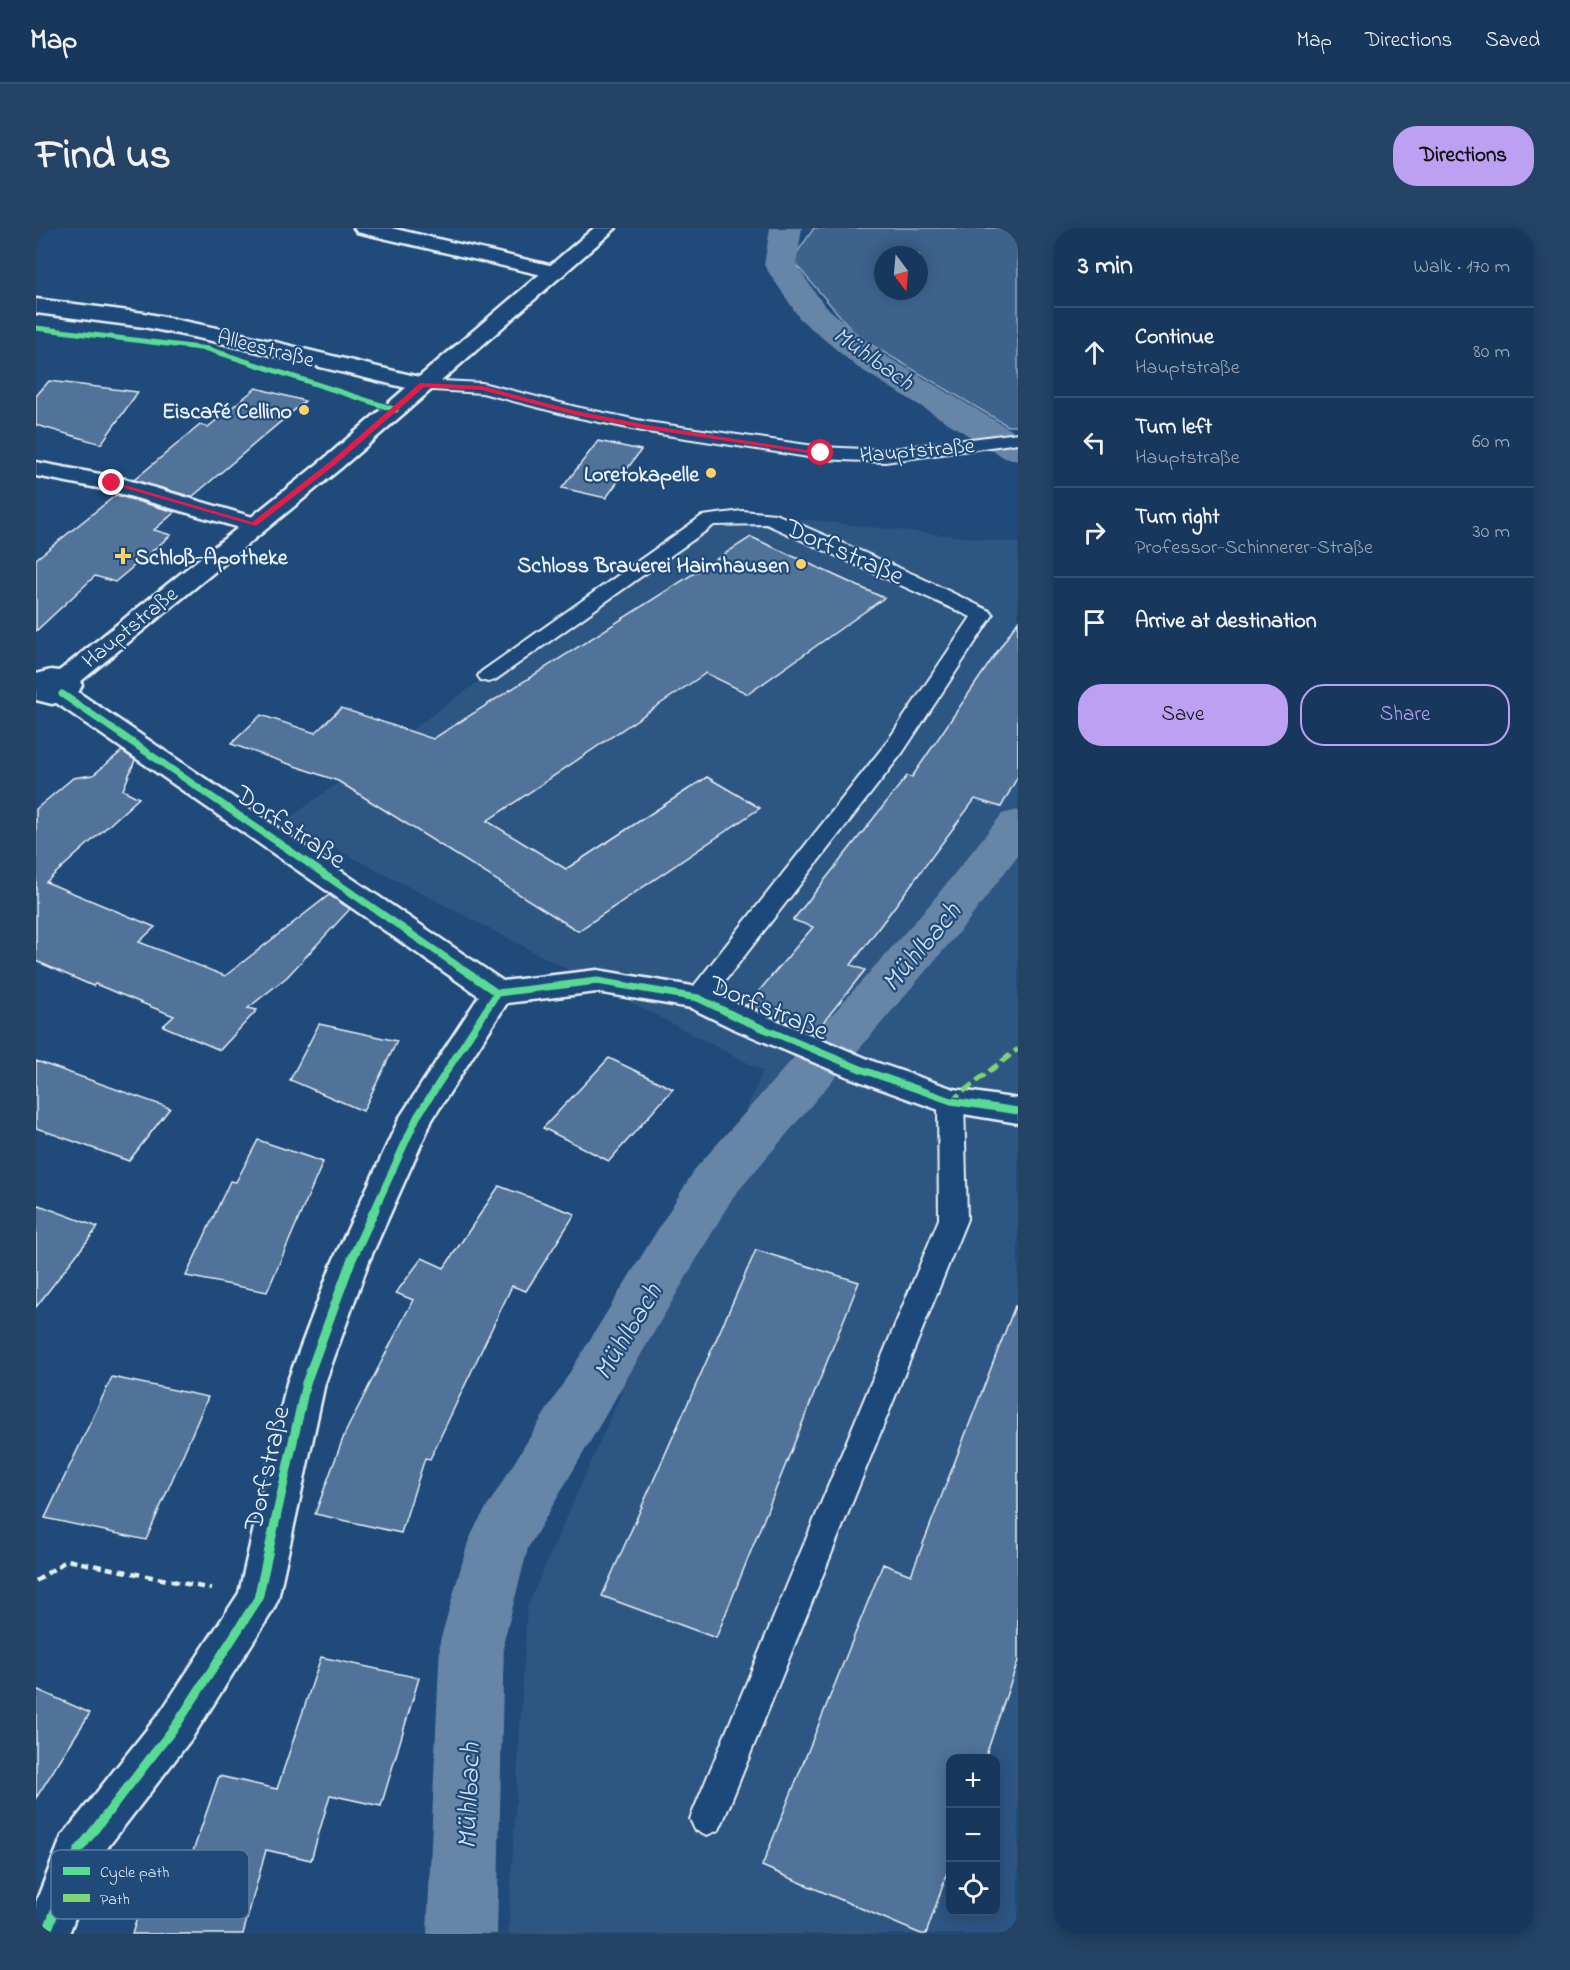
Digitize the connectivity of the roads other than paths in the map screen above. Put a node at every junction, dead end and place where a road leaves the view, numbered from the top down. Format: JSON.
{"nodes":[{"id":1,"x":364,"y":228,"type":"edge"},
{"id":2,"x":606,"y":228,"type":"edge"},
{"id":3,"x":555,"y":272,"type":"junction"},
{"id":4,"x":36,"y":306,"type":"edge"},
{"id":5,"x":423,"y":385,"type":"junction"},
{"id":6,"x":1018,"y":438,"type":"edge"},
{"id":7,"x":36,"y":469,"type":"edge"},
{"id":8,"x":254,"y":525,"type":"junction"},
{"id":9,"x":488,"y":676,"type":"dead end"},
{"id":10,"x":51,"y":692,"type":"edge"},
{"id":11,"x":497,"y":993,"type":"junction"},
{"id":12,"x":698,"y":998,"type":"junction"},
{"id":13,"x":951,"y":1101,"type":"junction"},
{"id":14,"x":1018,"y":1111,"type":"edge"},
{"id":15,"x":707,"y":1819,"type":"dead end"},
{"id":16,"x":79,"y":1850,"type":"edge"},
{"id":17,"x":52,"y":1919,"type":"edge"},
{"id":18,"x":46,"y":1934,"type":"edge"}],
"edges":[{"from":1,"to":3,"type":"street"},
{"from":2,"to":3,"type":"street"},
{"from":3,"to":5,"type":"street"},
{"from":4,"to":5,"type":"street","name":"Alleestraße"},
{"from":5,"to":6,"type":"lane","name":"Hauptstraße"},
{"from":5,"to":8,"type":"street","name":"Hauptstraße"},
{"from":7,"to":8,"type":"street"},
{"from":8,"to":10,"type":"street","name":"Hauptstraße"},
{"from":9,"to":12,"type":"lane","name":"Dorfstraße"},
{"from":10,"to":11,"type":"street","name":"Dorfstraße"},
{"from":11,"to":12,"type":"street","name":"Dorfstraße"},
{"from":11,"to":16,"type":"street","name":"Dorfstraße"},
{"from":12,"to":13,"type":"street","name":"Dorfstraße"},
{"from":13,"to":14,"type":"street","name":"Dorfstraße"},
{"from":13,"to":15,"type":"lane"},
{"from":17,"to":18,"type":"street","name":"Dorfstraße"}]}
